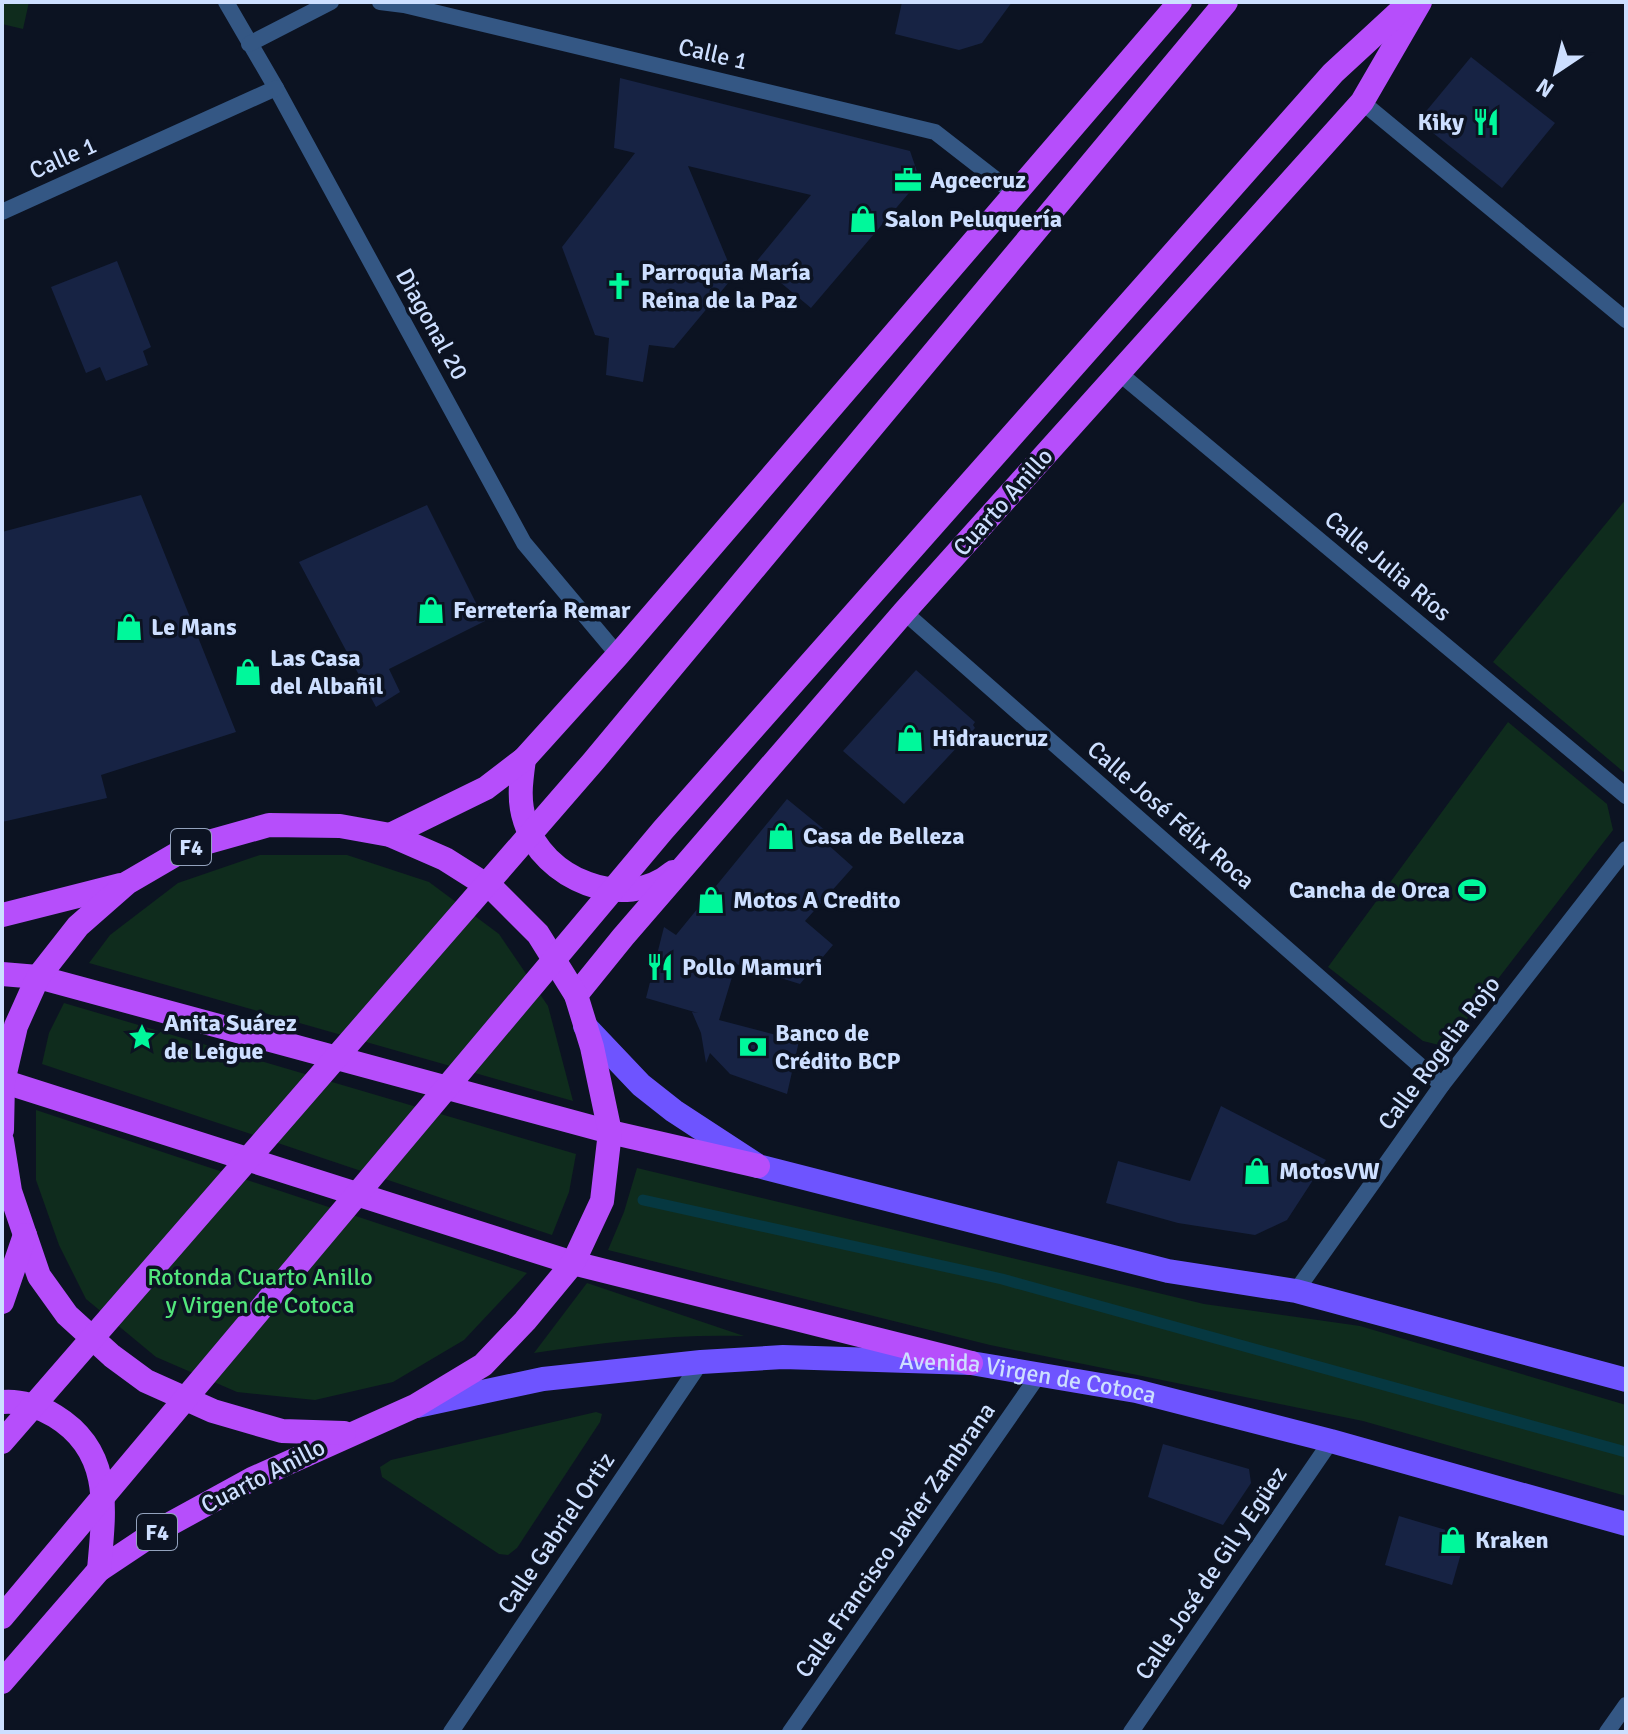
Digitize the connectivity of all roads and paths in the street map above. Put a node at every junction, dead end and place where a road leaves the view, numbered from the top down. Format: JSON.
{"nodes":[{"id":1,"x":226,"y":2,"type":"edge"},
{"id":2,"x":331,"y":2,"type":"edge"},
{"id":3,"x":380,"y":2,"type":"edge"},
{"id":4,"x":1180,"y":2,"type":"edge"},
{"id":5,"x":1226,"y":2,"type":"edge"},
{"id":6,"x":1410,"y":2,"type":"edge"},
{"id":7,"x":1420,"y":2,"type":"edge"},
{"id":8,"x":249,"y":44,"type":"junction"},
{"id":9,"x":276,"y":88,"type":"junction"},
{"id":10,"x":1362,"y":102,"type":"junction"},
{"id":11,"x":1016,"y":195,"type":"junction"},
{"id":12,"x":2,"y":212,"type":"edge"},
{"id":13,"x":1626,"y":320,"type":"edge"},
{"id":14,"x":1119,"y":373,"type":"junction"},
{"id":15,"x":904,"y":612,"type":"junction"},
{"id":16,"x":618,"y":655,"type":"junction"},
{"id":17,"x":524,"y":759,"type":"junction"},
{"id":18,"x":1626,"y":796,"type":"edge"},
{"id":19,"x":390,"y":835,"type":"junction"},
{"id":20,"x":1626,"y":849,"type":"edge"},
{"id":21,"x":693,"y":856,"type":"junction"},
{"id":22,"x":127,"y":883,"type":"junction"},
{"id":23,"x":2,"y":915,"type":"edge"},
{"id":24,"x":2,"y":974,"type":"edge"},
{"id":25,"x":38,"y":977,"type":"junction"},
{"id":26,"x":576,"y":995,"type":"junction"},
{"id":27,"x":585,"y":1026,"type":"junction"},
{"id":28,"x":3,"y":1082,"type":"edge"},
{"id":29,"x":1442,"y":1085,"type":"junction"},
{"id":30,"x":2,"y":1130,"type":"edge"},
{"id":31,"x":610,"y":1132,"type":"junction"},
{"id":32,"x":2,"y":1141,"type":"edge"},
{"id":33,"x":758,"y":1166,"type":"junction"},
{"id":34,"x":9,"y":1204,"type":"edge"},
{"id":35,"x":25,"y":1235,"type":"junction"},
{"id":36,"x":573,"y":1263,"type":"junction"},
{"id":37,"x":1296,"y":1291,"type":"junction"},
{"id":38,"x":2,"y":1302,"type":"edge"},
{"id":39,"x":701,"y":1362,"type":"junction"},
{"id":40,"x":971,"y":1363,"type":"junction"},
{"id":41,"x":1038,"y":1376,"type":"junction"},
{"id":42,"x":1626,"y":1380,"type":"edge"},
{"id":43,"x":2,"y":1402,"type":"edge"},
{"id":44,"x":415,"y":1406,"type":"junction"},
{"id":45,"x":351,"y":1433,"type":"junction"},
{"id":46,"x":1331,"y":1441,"type":"junction"},
{"id":47,"x":2,"y":1442,"type":"edge"},
{"id":48,"x":1626,"y":1524,"type":"edge"},
{"id":49,"x":99,"y":1570,"type":"junction"},
{"id":50,"x":2,"y":1617,"type":"edge"},
{"id":51,"x":2,"y":1682,"type":"edge"},
{"id":52,"x":1626,"y":1705,"type":"edge"},
{"id":53,"x":451,"y":1732,"type":"edge"},
{"id":54,"x":790,"y":1732,"type":"edge"},
{"id":55,"x":1131,"y":1732,"type":"edge"},
{"id":56,"x":1607,"y":1732,"type":"edge"}],
"edges":[{"from":1,"to":8,"type":"street","name":"Diagonal 20"},
{"from":2,"to":8,"type":"street"},
{"from":3,"to":11,"type":"street","name":"Calle 1"},
{"from":4,"to":11,"type":"highway"},
{"from":5,"to":47,"type":"highway"},
{"from":6,"to":50,"type":"highway"},
{"from":7,"to":10,"type":"highway","name":"Cuarto Anillo"},
{"from":8,"to":9,"type":"street","name":"Diagonal 20"},
{"from":9,"to":12,"type":"street","name":"Calle 1"},
{"from":9,"to":16,"type":"street","name":"Diagonal 20"},
{"from":10,"to":13,"type":"street"},
{"from":10,"to":14,"type":"highway","name":"Cuarto Anillo"},
{"from":11,"to":16,"type":"highway"},
{"from":14,"to":15,"type":"highway","name":"Cuarto Anillo"},
{"from":14,"to":18,"type":"street","name":"Calle Julia Ríos"},
{"from":15,"to":21,"type":"highway","name":"Cuarto Anillo"},
{"from":15,"to":29,"type":"street","name":"Calle José Félix Roca"},
{"from":16,"to":17,"type":"highway"},
{"from":17,"to":19,"type":"highway"},
{"from":17,"to":21,"type":"highway"},
{"from":19,"to":22,"type":"highway","number":"F4"},
{"from":19,"to":26,"type":"highway","number":"F4"},
{"from":20,"to":29,"type":"street","name":"Calle Rogelia Rojo"},
{"from":21,"to":26,"type":"highway","name":"Cuarto Anillo"},
{"from":22,"to":23,"type":"highway","number":"F4"},
{"from":22,"to":25,"type":"highway","number":"F4"},
{"from":24,"to":25,"type":"highway"},
{"from":25,"to":28,"type":"highway","number":"F4"},
{"from":25,"to":31,"type":"highway"},
{"from":26,"to":27,"type":"highway","number":"F4"},
{"from":27,"to":31,"type":"highway","number":"F4"},
{"from":27,"to":33,"type":"main road"},
{"from":28,"to":30,"type":"highway","number":"F4"},
{"from":28,"to":36,"type":"highway"},
{"from":29,"to":37,"type":"street","name":"Calle Rogelia Rojo"},
{"from":31,"to":33,"type":"highway"},
{"from":31,"to":36,"type":"highway","number":"F4"},
{"from":32,"to":34,"type":"highway","number":"F4"},
{"from":33,"to":37,"type":"main road"},
{"from":34,"to":35,"type":"highway","number":"F4"},
{"from":35,"to":38,"type":"highway"},
{"from":35,"to":45,"type":"highway","number":"F4"},
{"from":36,"to":40,"type":"highway"},
{"from":36,"to":44,"type":"highway","number":"F4"},
{"from":37,"to":42,"type":"main road"},
{"from":39,"to":40,"type":"main road","name":"Avenida Virgen de Cotoca"},
{"from":39,"to":44,"type":"main road","name":"Avenida Virgen de Cotoca"},
{"from":39,"to":53,"type":"street","name":"Calle Gabriel Ortiz"},
{"from":40,"to":41,"type":"main road","name":"Avenida Virgen de Cotoca"},
{"from":41,"to":46,"type":"main road","name":"Avenida Virgen de Cotoca"},
{"from":41,"to":54,"type":"street","name":"Calle Francisco Javier Zambrana"},
{"from":43,"to":49,"type":"highway"},
{"from":44,"to":45,"type":"highway","number":"F4"},
{"from":45,"to":49,"type":"highway","name":"Cuarto Anillo","number":"F4"},
{"from":46,"to":48,"type":"main road","name":"Avenida Virgen de Cotoca"},
{"from":46,"to":55,"type":"street","name":"Calle José de Gil y Egüez"},
{"from":49,"to":51,"type":"highway","name":"Cuarto Anillo","number":"F4"},
{"from":52,"to":56,"type":"street"}]}
